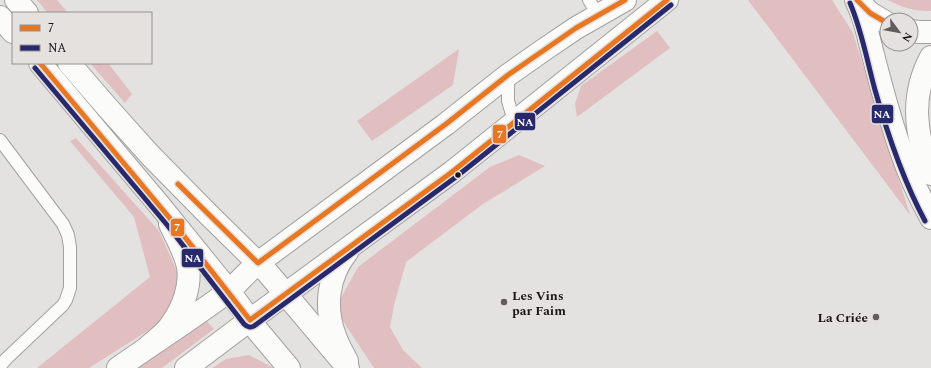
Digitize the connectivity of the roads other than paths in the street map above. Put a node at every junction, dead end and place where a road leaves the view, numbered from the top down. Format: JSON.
{"nodes":[{"id":1,"x":16,"y":0,"type":"edge"},
{"id":2,"x":624,"y":0,"type":"edge"},
{"id":3,"x":667,"y":0,"type":"edge"},
{"id":4,"x":857,"y":0,"type":"edge"},
{"id":5,"x":593,"y":8,"type":"edge"},
{"id":6,"x":26,"y":12,"type":"edge"},
{"id":7,"x":0,"y":17,"type":"edge"},
{"id":8,"x":879,"y":18,"type":"edge"},
{"id":9,"x":12,"y":31,"type":"edge"},
{"id":10,"x":919,"y":32,"type":"edge"},
{"id":11,"x":931,"y":32,"type":"edge"},
{"id":12,"x":931,"y":57,"type":"edge"},
{"id":13,"x":41,"y":64,"type":"edge"},
{"id":14,"x":70,"y":64,"type":"edge"},
{"id":15,"x":508,"y":75,"type":"junction"},
{"id":16,"x":517,"y":121,"type":"junction"},
{"id":17,"x":0,"y":140,"type":"edge"},
{"id":18,"x":931,"y":174,"type":"edge"},
{"id":19,"x":161,"y":207,"type":"junction"},
{"id":20,"x":931,"y":218,"type":"edge"},
{"id":21,"x":354,"y":243,"type":"junction"},
{"id":22,"x":258,"y":263,"type":"junction"},
{"id":23,"x":229,"y":291,"type":"junction"},
{"id":24,"x":286,"y":294,"type":"junction"},
{"id":25,"x":250,"y":320,"type":"junction"},
{"id":26,"x":150,"y":345,"type":"junction"},
{"id":27,"x":0,"y":366,"type":"edge"},
{"id":28,"x":118,"y":368,"type":"edge"},
{"id":29,"x":186,"y":368,"type":"edge"},
{"id":30,"x":289,"y":368,"type":"edge"},
{"id":31,"x":349,"y":368,"type":"edge"}],
"edges":[{"from":1,"to":6,"type":"main road"},
{"from":2,"to":5,"type":"main road"},
{"from":3,"to":16,"type":"main road"},
{"from":4,"to":8,"type":"main road"},
{"from":4,"to":20,"type":"main road"},
{"from":5,"to":15,"type":"main road"},
{"from":7,"to":9,"type":"main road"},
{"from":10,"to":11,"type":"main road"},
{"from":12,"to":18,"type":"main road"},
{"from":13,"to":19,"type":"main road"},
{"from":14,"to":22,"type":"main road"},
{"from":15,"to":16,"type":"lane"},
{"from":15,"to":22,"type":"main road"},
{"from":16,"to":21,"type":"main road"},
{"from":17,"to":27,"type":"lane"},
{"from":19,"to":23,"type":"main road"},
{"from":19,"to":26,"type":"main road"},
{"from":21,"to":24,"type":"main road"},
{"from":21,"to":31,"type":"main road"},
{"from":22,"to":23,"type":"main road"},
{"from":22,"to":24,"type":"main road"},
{"from":23,"to":25,"type":"main road"},
{"from":23,"to":26,"type":"main road"},
{"from":24,"to":25,"type":"main road"},
{"from":24,"to":31,"type":"main road"},
{"from":25,"to":29,"type":"main road"},
{"from":25,"to":30,"type":"main road"},
{"from":26,"to":28,"type":"main road"}]}
